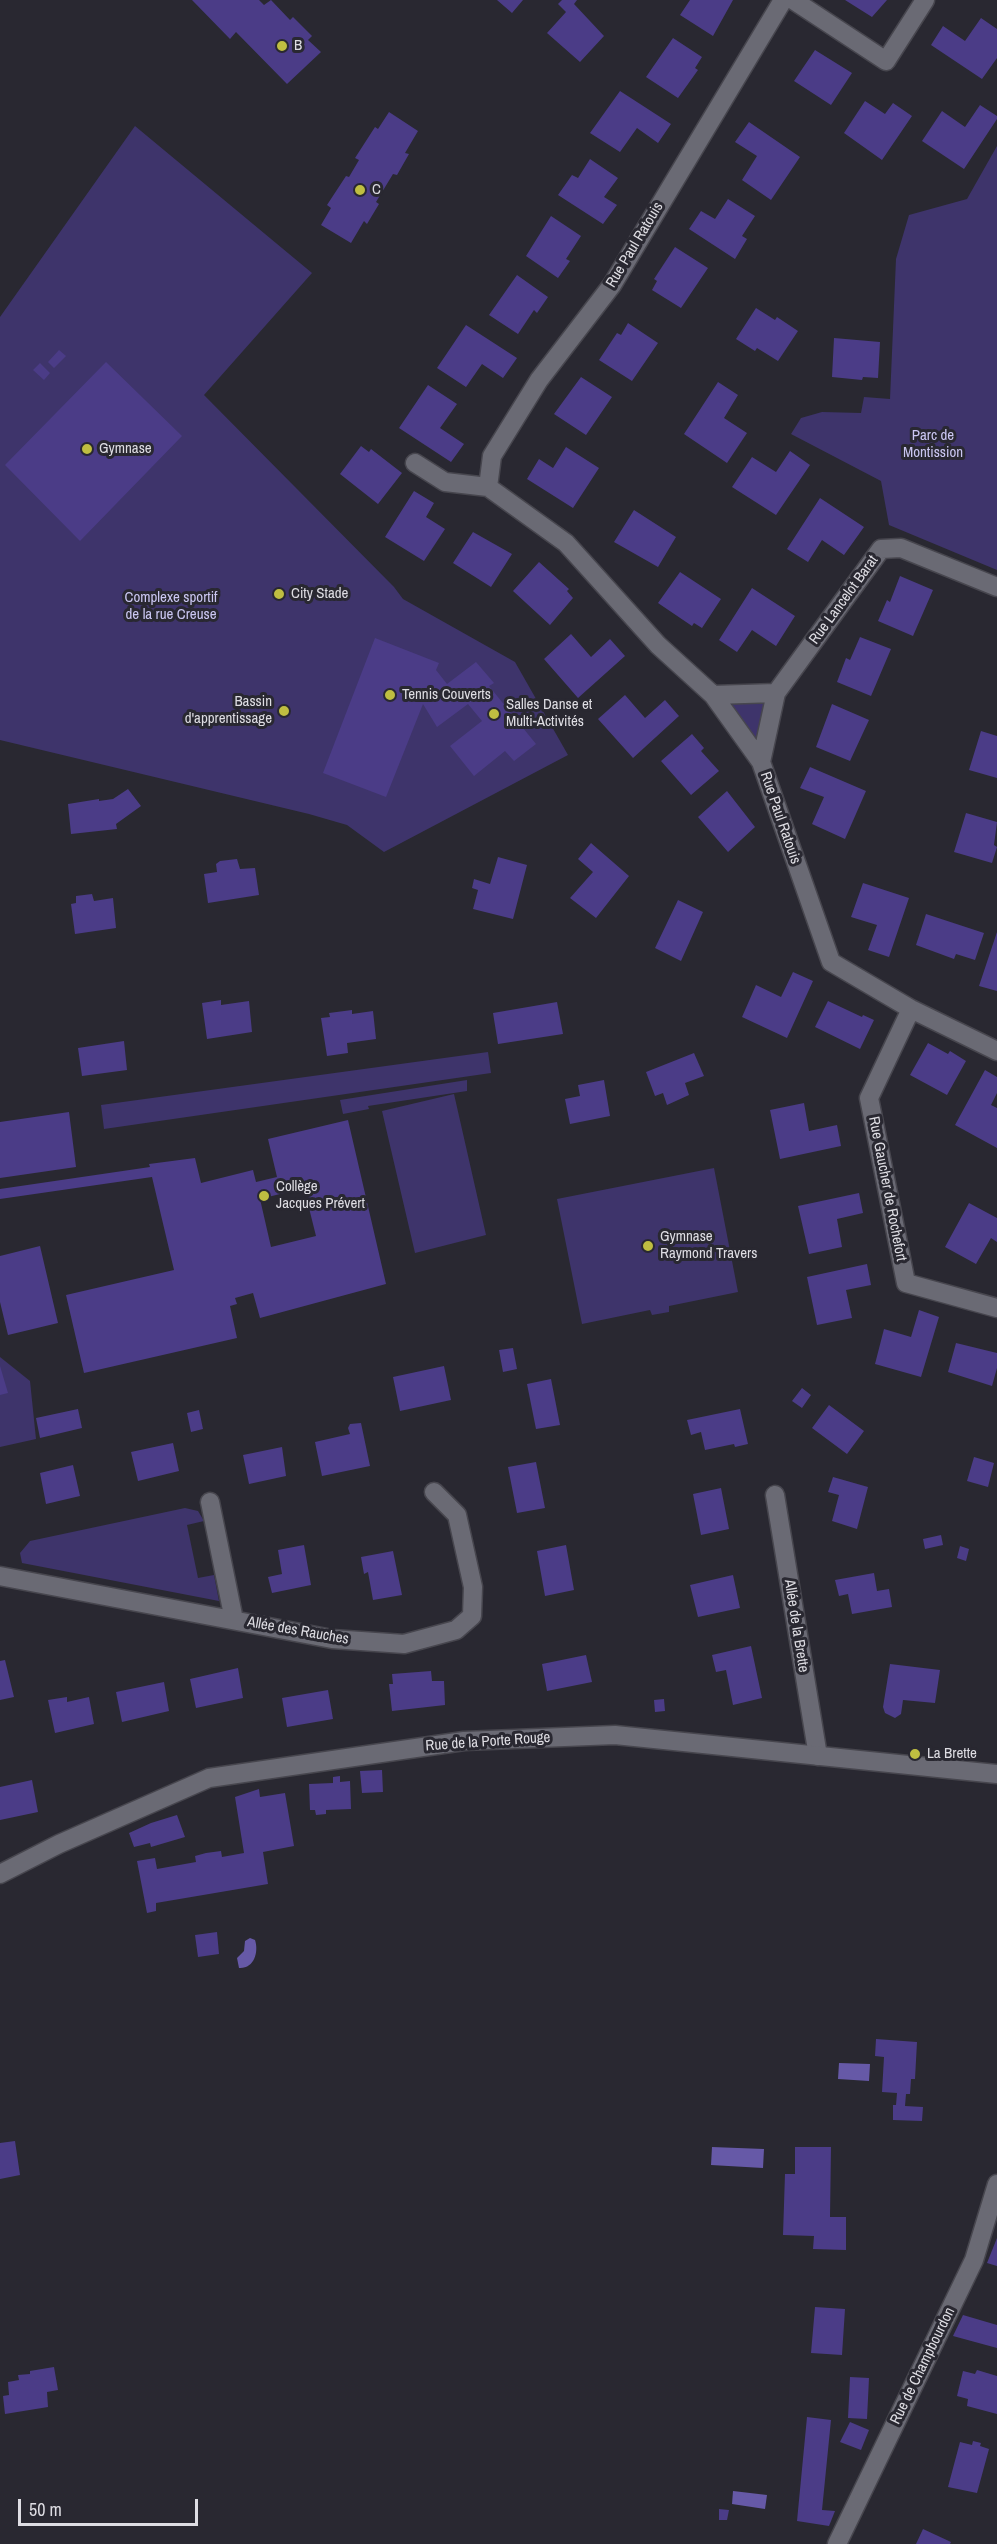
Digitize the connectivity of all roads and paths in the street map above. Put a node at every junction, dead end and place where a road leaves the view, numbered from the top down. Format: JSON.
{"nodes":[{"id":1,"x":783,"y":0,"type":"edge"},
{"id":2,"x":793,"y":0,"type":"edge"},
{"id":3,"x":925,"y":0,"type":"edge"},
{"id":4,"x":415,"y":464,"type":"dead end"},
{"id":5,"x":488,"y":487,"type":"junction"},
{"id":6,"x":997,"y":587,"type":"edge"},
{"id":7,"x":776,"y":693,"type":"junction"},
{"id":8,"x":713,"y":695,"type":"junction"},
{"id":9,"x":761,"y":762,"type":"junction"},
{"id":10,"x":911,"y":1009,"type":"junction"},
{"id":11,"x":997,"y":1051,"type":"edge"},
{"id":12,"x":997,"y":1308,"type":"edge"},
{"id":13,"x":434,"y":1492,"type":"dead end"},
{"id":14,"x":775,"y":1496,"type":"dead end"},
{"id":15,"x":210,"y":1502,"type":"dead end"},
{"id":16,"x":0,"y":1576,"type":"edge"},
{"id":17,"x":234,"y":1620,"type":"junction"},
{"id":18,"x":818,"y":1756,"type":"junction"},
{"id":19,"x":997,"y":1774,"type":"edge"},
{"id":20,"x":0,"y":1874,"type":"edge"},
{"id":21,"x":997,"y":2184,"type":"edge"},
{"id":22,"x":837,"y":2544,"type":"edge"}],
"edges":[{"from":1,"to":5,"type":"street","name":"Rue Paul Ratouis"},
{"from":2,"to":3,"type":"street"},
{"from":4,"to":5,"type":"street","name":"Rue Paul Ratouis"},
{"from":5,"to":8,"type":"street","name":"Rue Paul Ratouis"},
{"from":6,"to":7,"type":"street","name":"Rue Lancelot Barat"},
{"from":7,"to":8,"type":"street"},
{"from":7,"to":9,"type":"street","name":"Rue Lancelot Barat"},
{"from":8,"to":9,"type":"street","name":"Rue Paul Ratouis"},
{"from":9,"to":10,"type":"street","name":"Rue Paul Ratouis"},
{"from":10,"to":11,"type":"street","name":"Rue Paul Ratouis"},
{"from":10,"to":12,"type":"street","name":"Rue Gaucher de Rochefort"},
{"from":13,"to":17,"type":"street","name":"Allée des Rauches"},
{"from":14,"to":18,"type":"street","name":"Allée de la Brette"},
{"from":15,"to":17,"type":"street","name":"Allée des Rauches"},
{"from":16,"to":17,"type":"street","name":"Allée des Rauches"},
{"from":18,"to":19,"type":"street","name":"Rue de la Porte Rouge"},
{"from":18,"to":20,"type":"street","name":"Rue de la Porte Rouge"},
{"from":21,"to":22,"type":"street","name":"Rue de Champbourdon"}]}
